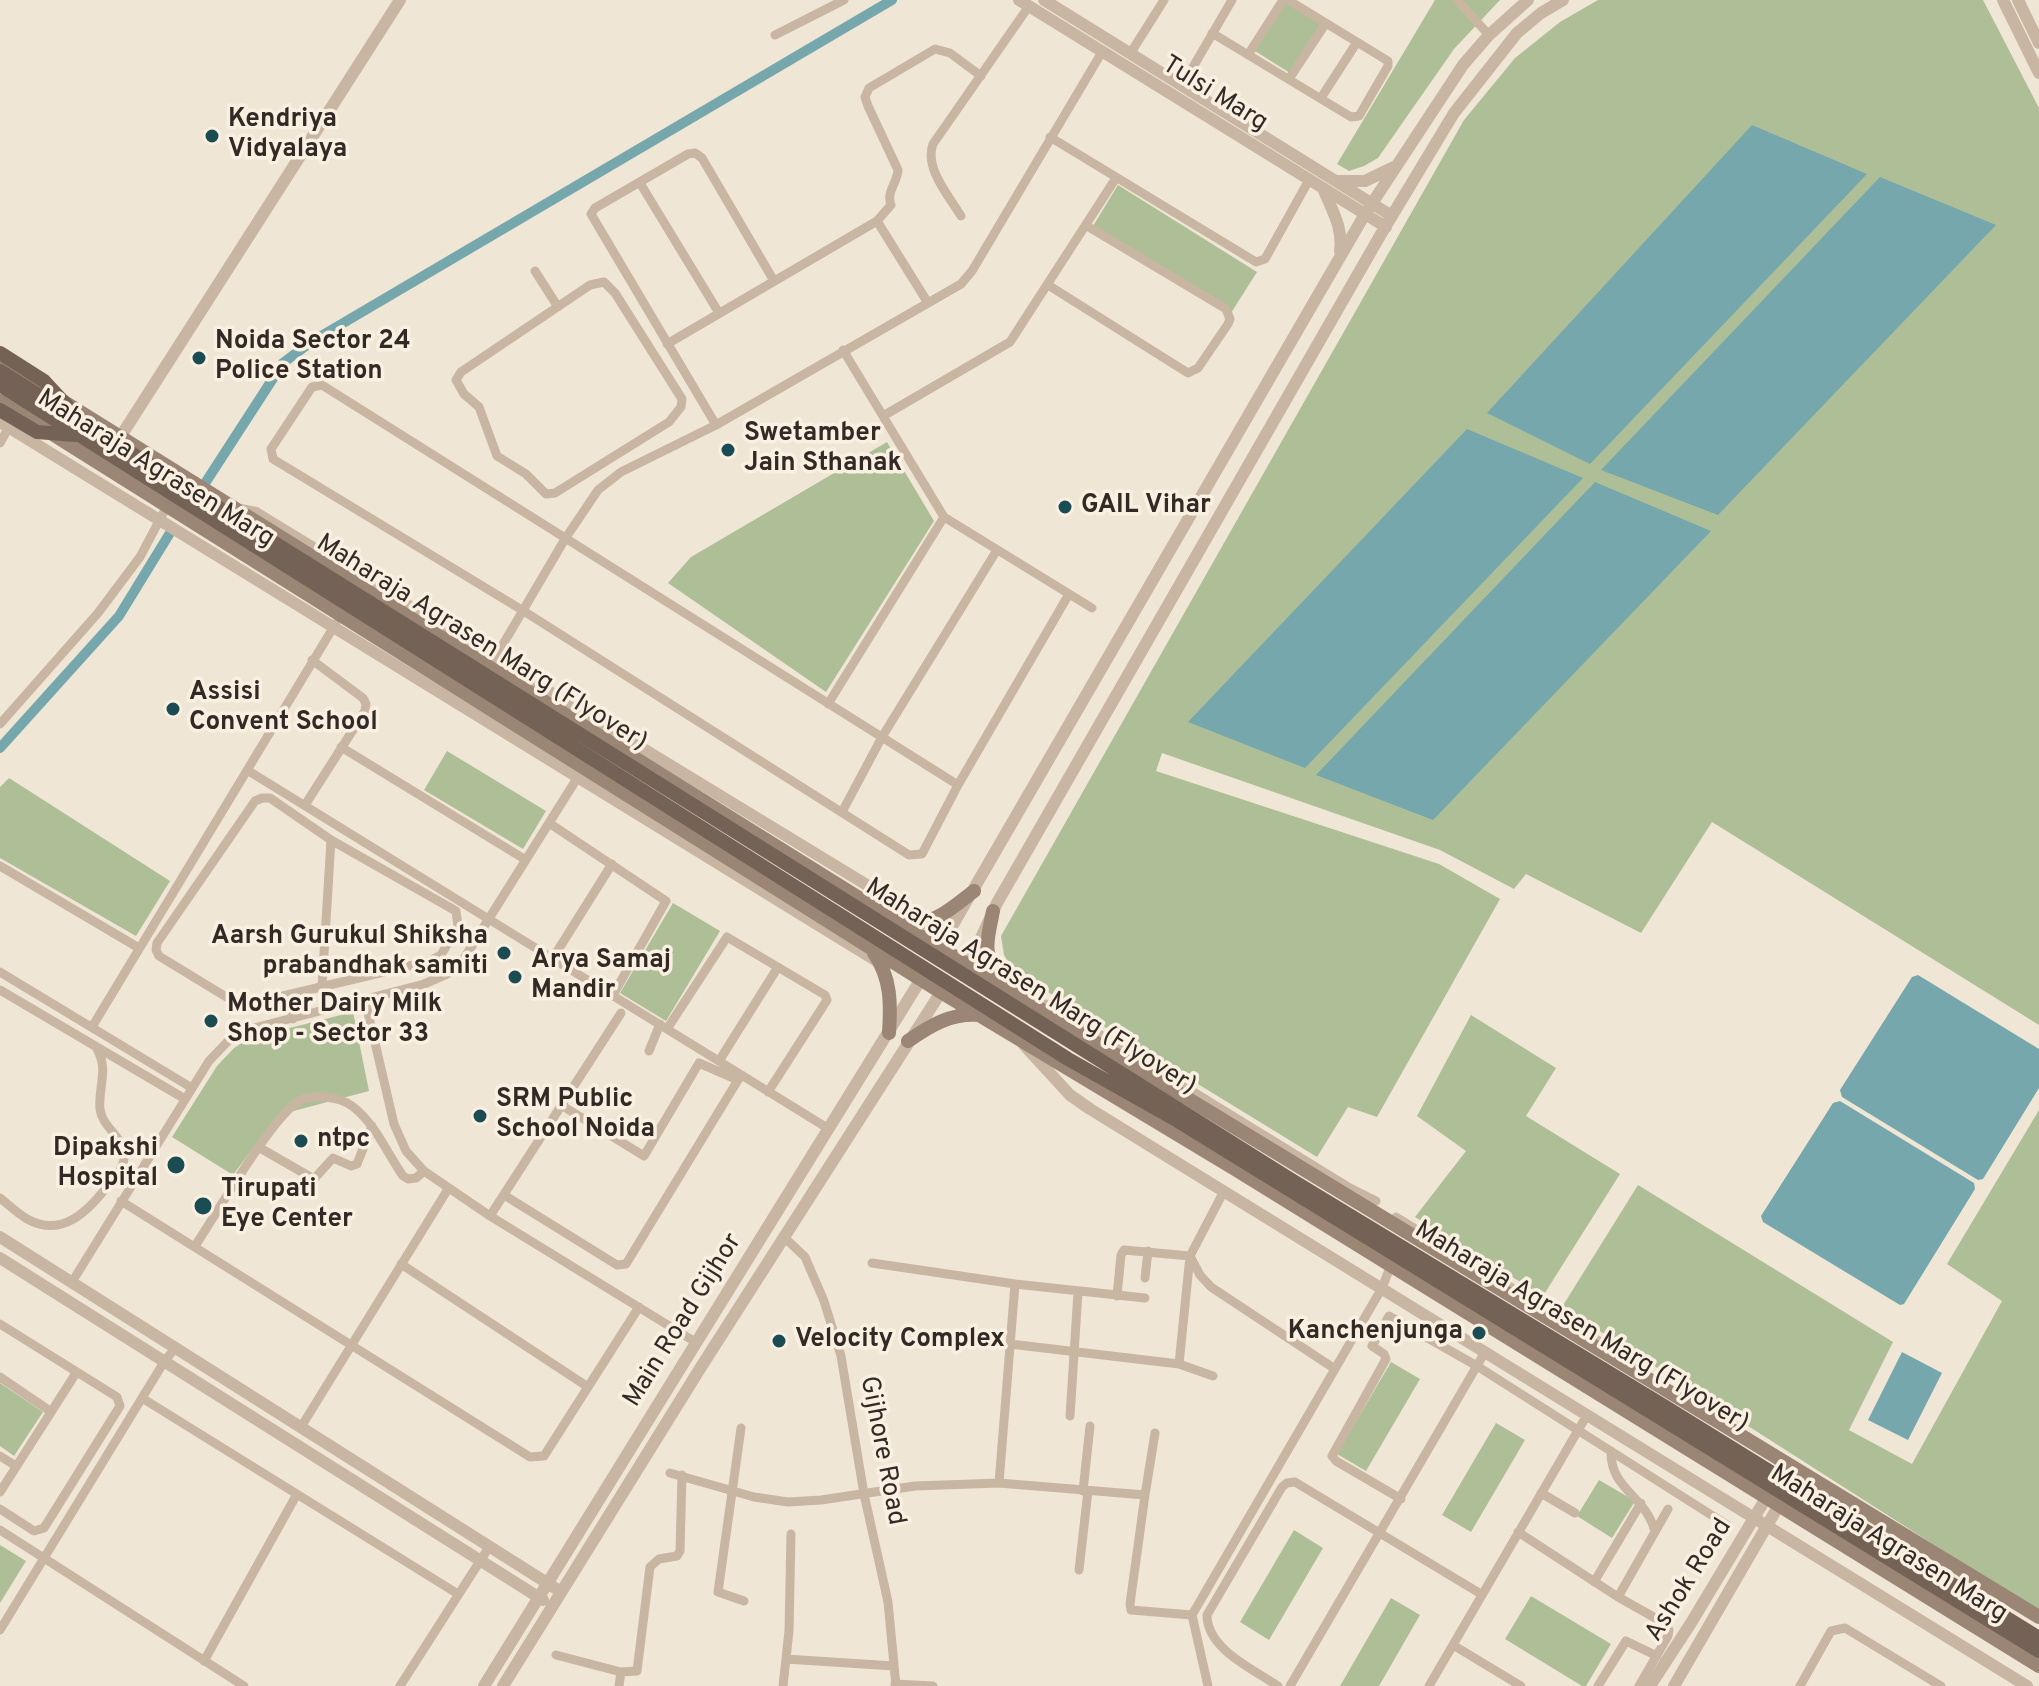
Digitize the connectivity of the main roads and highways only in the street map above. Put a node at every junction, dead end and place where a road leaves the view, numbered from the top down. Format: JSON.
{"nodes":[{"id":1,"x":0,"y":353,"type":"edge"},
{"id":2,"x":0,"y":362,"type":"edge"},
{"id":3,"x":0,"y":371,"type":"edge"},
{"id":4,"x":0,"y":385,"type":"edge"},
{"id":5,"x":0,"y":401,"type":"edge"},
{"id":6,"x":0,"y":410,"type":"edge"},
{"id":7,"x":82,"y":430,"type":"junction"},
{"id":8,"x":421,"y":624,"type":"junction"},
{"id":9,"x":403,"y":653,"type":"junction"},
{"id":10,"x":728,"y":817,"type":"junction"},
{"id":11,"x":711,"y":847,"type":"junction"},
{"id":12,"x":974,"y":891,"type":"road end"},
{"id":13,"x":993,"y":911,"type":"road end"},
{"id":14,"x":891,"y":918,"type":"junction"},
{"id":15,"x":871,"y":947,"type":"junction"},
{"id":16,"x":1009,"y":990,"type":"junction"},
{"id":17,"x":980,"y":1015,"type":"junction"},
{"id":18,"x":889,"y":1033,"type":"road end"},
{"id":19,"x":908,"y":1041,"type":"road end"},
{"id":20,"x":1260,"y":1140,"type":"junction"},
{"id":21,"x":1239,"y":1171,"type":"junction"},
{"id":22,"x":1514,"y":1297,"type":"junction"},
{"id":23,"x":1493,"y":1329,"type":"junction"},
{"id":24,"x":1988,"y":1585,"type":"junction"},
{"id":25,"x":2039,"y":1615,"type":"edge"},
{"id":26,"x":1966,"y":1621,"type":"junction"},
{"id":27,"x":2039,"y":1638,"type":"edge"},
{"id":28,"x":2039,"y":1651,"type":"edge"},
{"id":29,"x":2039,"y":1666,"type":"edge"}],
"edges":[{"from":1,"to":7,"type":"main road","bridge":true},
{"from":2,"to":8,"type":"main road","name":"Maharaja Agrasen Marg"},
{"from":3,"to":7,"type":"main road","name":"Maharaja Agrasen Marg (Flyover)","bridge":true},
{"from":4,"to":7,"type":"main road","name":"Maharaja Agrasen Marg (Flyover)","bridge":true},
{"from":5,"to":9,"type":"main road","name":"Maharaja Agrasen Marg"},
{"from":6,"to":7,"type":"main road","bridge":true},
{"from":7,"to":27,"type":"main road","name":"Maharaja Agrasen Marg (Flyover)","bridge":true},
{"from":7,"to":28,"type":"main road","name":"Maharaja Agrasen Marg (Flyover)","bridge":true},
{"from":8,"to":9,"type":"main road"},
{"from":8,"to":10,"type":"main road","name":"Maharaja Agrasen Marg"},
{"from":9,"to":11,"type":"main road","name":"Maharaja Agrasen Marg"},
{"from":10,"to":11,"type":"main road"},
{"from":10,"to":14,"type":"main road","name":"Maharaja Agrasen Marg"},
{"from":11,"to":15,"type":"main road","name":"Maharaja Agrasen Marg"},
{"from":12,"to":14,"type":"main road"},
{"from":13,"to":16,"type":"main road"},
{"from":14,"to":16,"type":"main road","name":"Maharaja Agrasen Marg"},
{"from":15,"to":17,"type":"main road","name":"Maharaja Agrasen Marg"},
{"from":15,"to":18,"type":"main road"},
{"from":16,"to":20,"type":"main road","name":"Maharaja Agrasen Marg"},
{"from":17,"to":19,"type":"main road"},
{"from":17,"to":21,"type":"main road","name":"Maharaja Agrasen Marg"},
{"from":20,"to":21,"type":"main road"},
{"from":20,"to":22,"type":"main road","name":"Maharaja Agrasen Marg"},
{"from":21,"to":23,"type":"main road","name":"Maharaja Agrasen Marg"},
{"from":22,"to":23,"type":"main road"},
{"from":22,"to":24,"type":"main road","name":"Maharaja Agrasen Marg"},
{"from":23,"to":26,"type":"main road","name":"Maharaja Agrasen Marg"},
{"from":24,"to":25,"type":"main road","name":"Maharaja Agrasen Marg"},
{"from":24,"to":26,"type":"main road"},
{"from":26,"to":29,"type":"main road","name":"Maharaja Agrasen Marg"}]}
